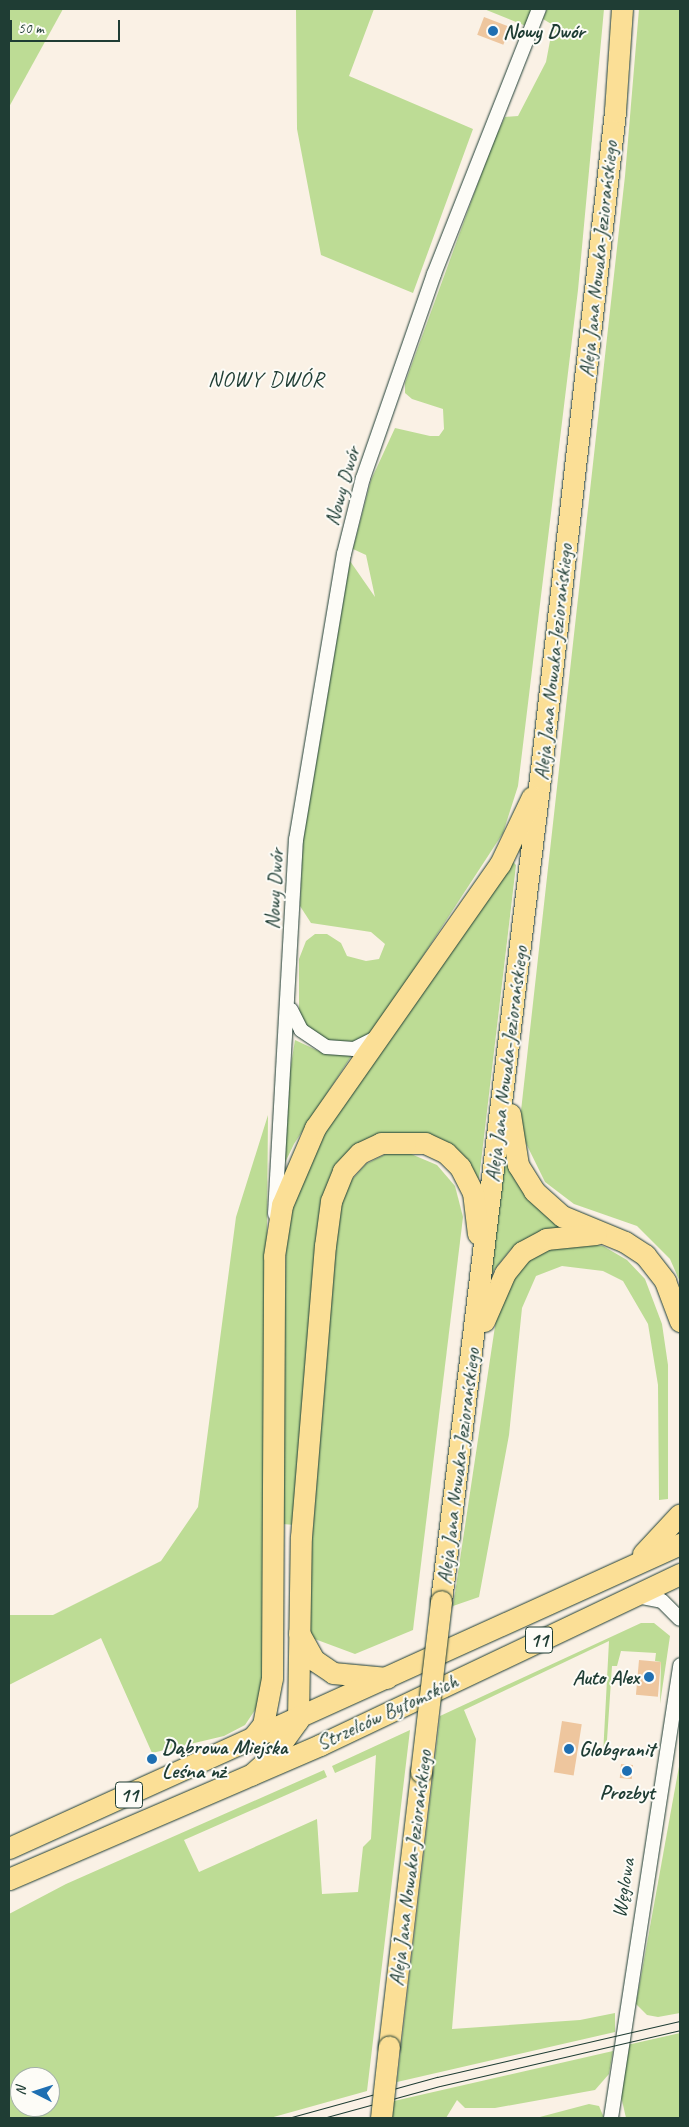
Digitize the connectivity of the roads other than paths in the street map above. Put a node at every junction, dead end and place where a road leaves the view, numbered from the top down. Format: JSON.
{"nodes":[{"id":1,"x":539,"y":9,"type":"edge"},
{"id":2,"x":622,"y":9,"type":"edge"},
{"id":3,"x":540,"y":778,"type":"junction"},
{"id":4,"x":290,"y":1000,"type":"junction"},
{"id":5,"x":376,"y":1037,"type":"junction"},
{"id":6,"x":508,"y":1049,"type":"junction"},
{"id":7,"x":604,"y":1234,"type":"junction"},
{"id":8,"x":275,"y":1237,"type":"junction"},
{"id":9,"x":482,"y":1270,"type":"junction"},
{"id":10,"x":680,"y":1321,"type":"edge"},
{"id":11,"x":472,"y":1356,"type":"junction"},
{"id":12,"x":680,"y":1514,"type":"edge"},
{"id":13,"x":680,"y":1544,"type":"edge"},
{"id":14,"x":630,"y":1566,"type":"junction"},
{"id":15,"x":680,"y":1574,"type":"edge"},
{"id":16,"x":633,"y":1596,"type":"junction"},
{"id":17,"x":680,"y":1619,"type":"edge"},
{"id":18,"x":298,"y":1631,"type":"junction"},
{"id":19,"x":680,"y":1665,"type":"edge"},
{"id":20,"x":272,"y":1678,"type":"junction"},
{"id":21,"x":393,"y":1678,"type":"junction"},
{"id":22,"x":298,"y":1720,"type":"junction"},
{"id":23,"x":345,"y":1733,"type":"junction"},
{"id":24,"x":249,"y":1742,"type":"junction"},
{"id":25,"x":251,"y":1776,"type":"junction"},
{"id":26,"x":9,"y":1848,"type":"edge"},
{"id":27,"x":9,"y":1879,"type":"edge"},
{"id":28,"x":380,"y":2118,"type":"edge"},
{"id":29,"x":611,"y":2118,"type":"edge"}],
"edges":[{"from":1,"to":4,"type":"street","name":"Nowy Dwór"},
{"from":2,"to":3,"type":"main road","name":"Aleja Jana Nowaka-Jeziorańskiego"},
{"from":3,"to":5,"type":"main road"},
{"from":3,"to":6,"type":"main road","name":"Aleja Jana Nowaka-Jeziorańskiego"},
{"from":4,"to":5,"type":"street","name":"Nowy Dwór"},
{"from":4,"to":8,"type":"street","name":"Nowy Dwór"},
{"from":5,"to":8,"type":"main road"},
{"from":6,"to":7,"type":"main road"},
{"from":6,"to":9,"type":"main road","name":"Aleja Jana Nowaka-Jeziorańskiego"},
{"from":7,"to":10,"type":"main road"},
{"from":7,"to":11,"type":"main road"},
{"from":8,"to":20,"type":"main road"},
{"from":9,"to":11,"type":"main road","name":"Aleja Jana Nowaka-Jeziorańskiego"},
{"from":9,"to":18,"type":"main road"},
{"from":11,"to":28,"type":"main road","name":"Aleja Jana Nowaka-Jeziorańskiego","bridge":true},
{"from":12,"to":14,"type":"main road"},
{"from":13,"to":14,"type":"main road","name":"Strzelców Bytomskich","number":"11"},
{"from":14,"to":21,"type":"main road","name":"Strzelców Bytomskich","number":"11"},
{"from":15,"to":16,"type":"main road","name":"Strzelców Bytomskich","number":"11"},
{"from":16,"to":17,"type":"street"},
{"from":16,"to":23,"type":"main road","name":"Strzelców Bytomskich","number":"11"},
{"from":18,"to":21,"type":"main road"},
{"from":18,"to":22,"type":"main road"},
{"from":19,"to":29,"type":"street","name":"Węglowa"},
{"from":20,"to":22,"type":"main road"},
{"from":20,"to":24,"type":"main road"},
{"from":21,"to":22,"type":"main road","name":"Strzelców Bytomskich","number":"11"},
{"from":22,"to":23,"type":"main road"},
{"from":22,"to":24,"type":"main road","name":"Strzelców Bytomskich","number":"11"},
{"from":22,"to":25,"type":"main road"},
{"from":23,"to":25,"type":"main road","name":"Strzelców Bytomskich","number":"11"},
{"from":24,"to":26,"type":"main road","name":"Strzelców Bytomskich","number":"11"},
{"from":25,"to":27,"type":"main road","name":"Strzelców Bytomskich","number":"11"}]}
